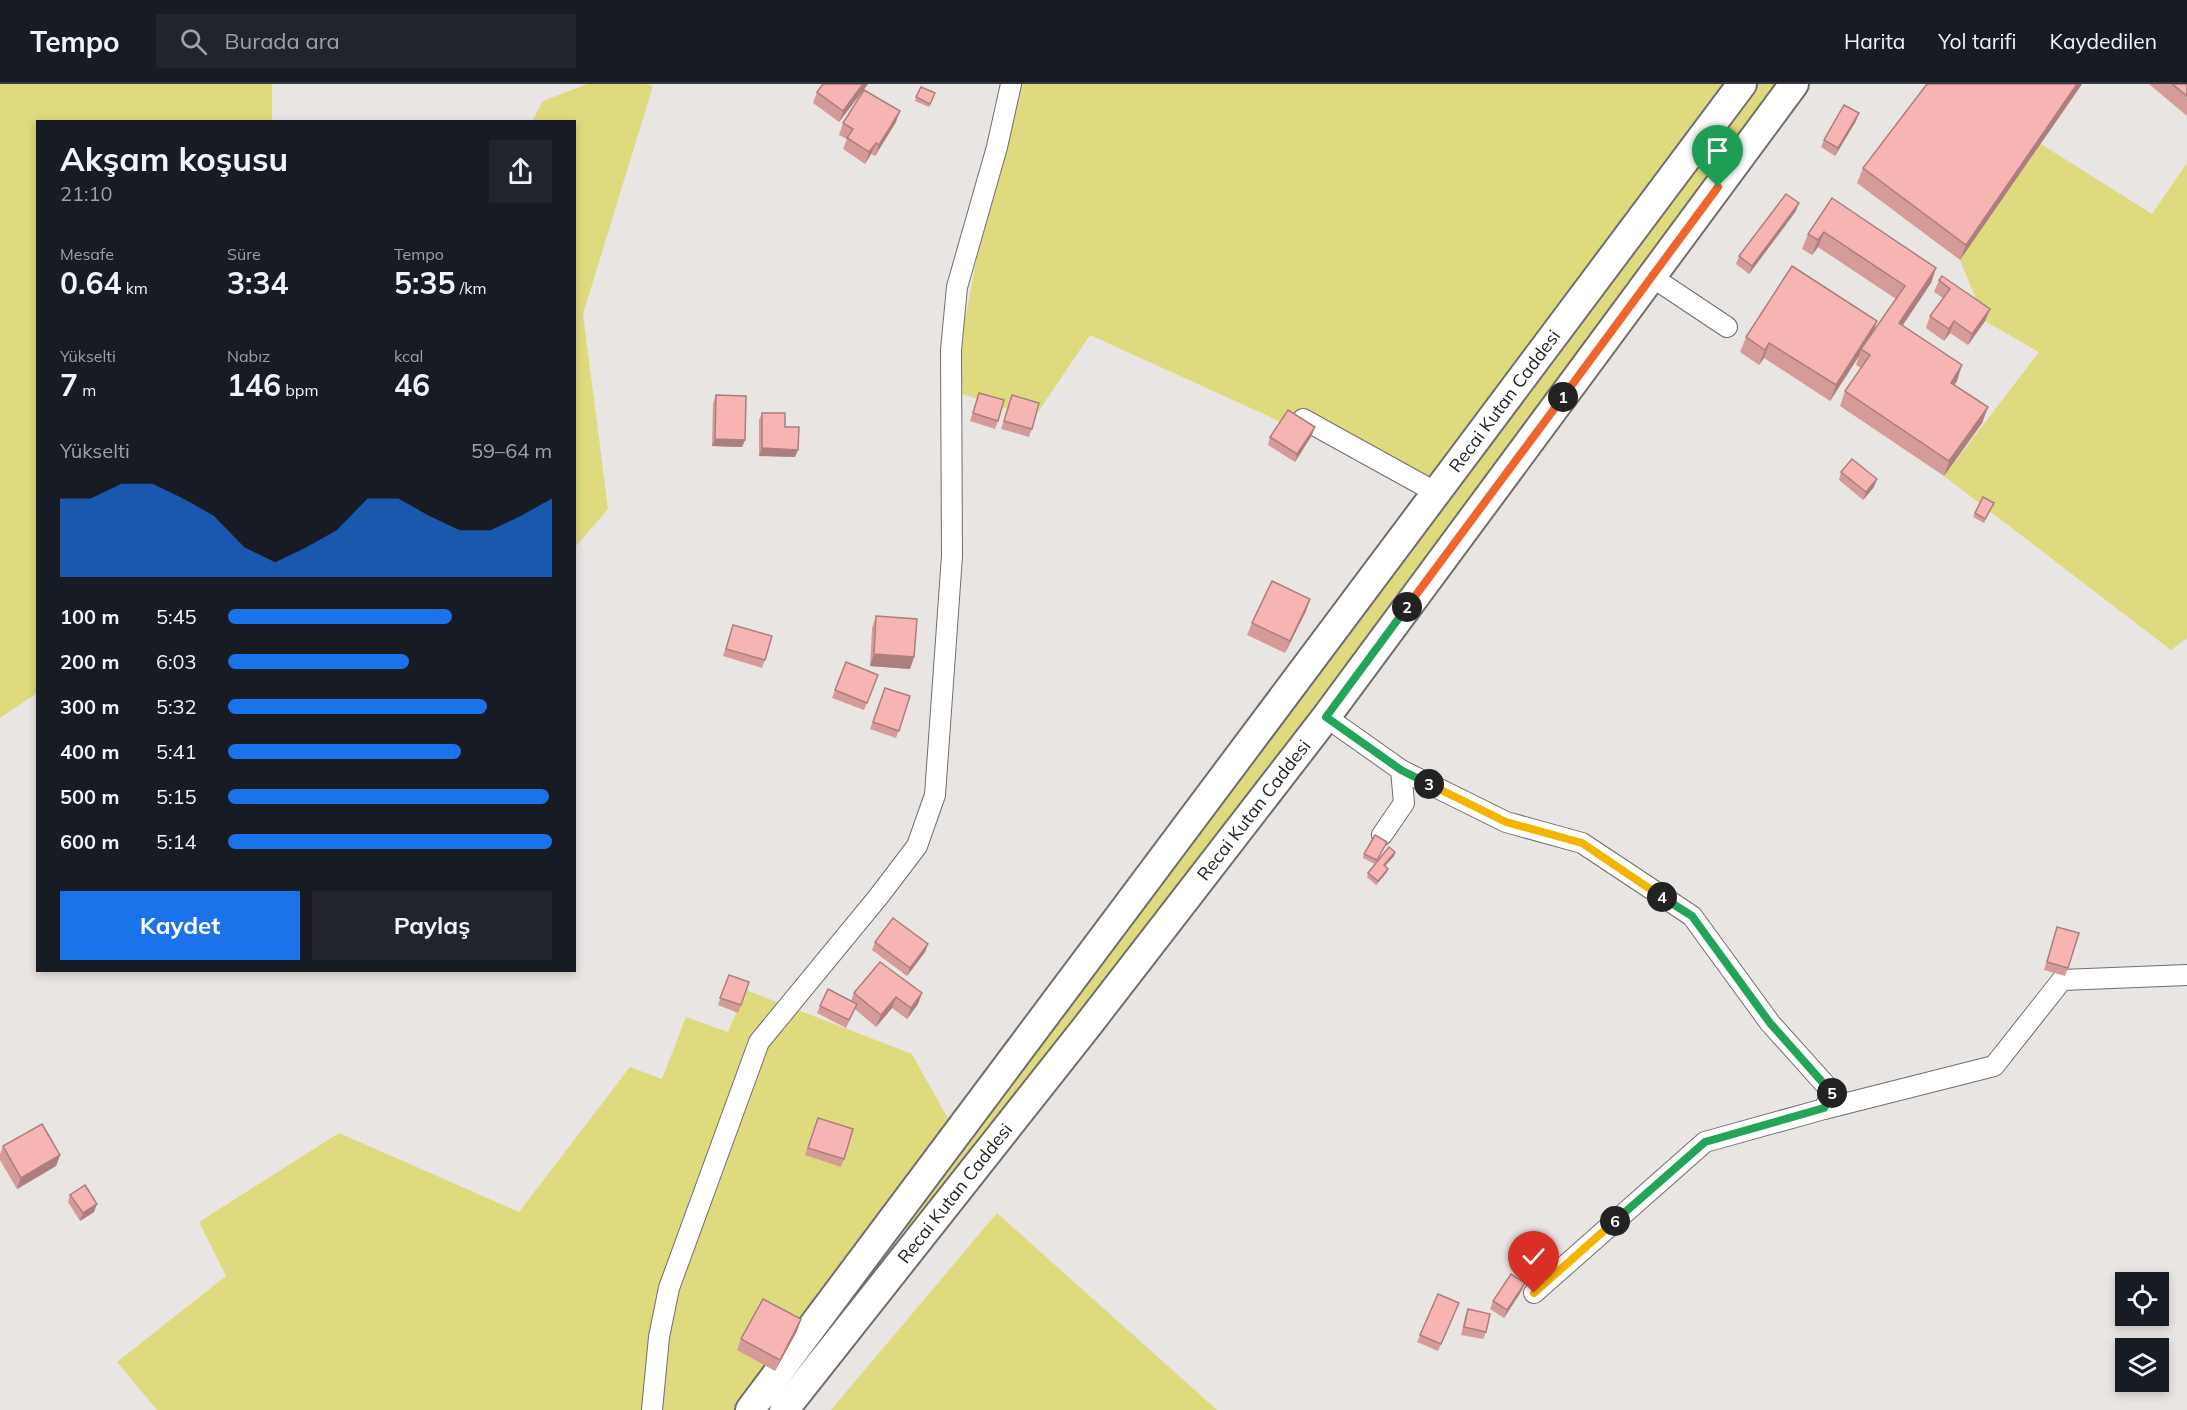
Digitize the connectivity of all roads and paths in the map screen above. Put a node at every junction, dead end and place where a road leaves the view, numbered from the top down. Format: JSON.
{"nodes":[{"id":1,"x":1011,"y":84,"type":"edge"},
{"id":2,"x":1742,"y":84,"type":"edge"},
{"id":3,"x":1794,"y":84,"type":"edge"},
{"id":4,"x":1652,"y":277,"type":"junction"},
{"id":5,"x":1727,"y":327,"type":"dead end"},
{"id":6,"x":1303,"y":419,"type":"edge"},
{"id":7,"x":1437,"y":493,"type":"junction"},
{"id":8,"x":1326,"y":717,"type":"junction"},
{"id":9,"x":1401,"y":770,"type":"junction"},
{"id":10,"x":1382,"y":834,"type":"dead end"},
{"id":11,"x":2187,"y":975,"type":"edge"},
{"id":12,"x":1824,"y":1108,"type":"junction"},
{"id":13,"x":1534,"y":1293,"type":"dead end"},
{"id":14,"x":652,"y":1410,"type":"edge"},
{"id":15,"x":750,"y":1410,"type":"edge"},
{"id":16,"x":784,"y":1410,"type":"edge"}],
"edges":[{"from":1,"to":14,"type":"street"},
{"from":2,"to":7,"type":"main road","name":"Recai Kutan Caddesi"},
{"from":3,"to":4,"type":"main road","name":"Recai Kutan Caddesi"},
{"from":4,"to":5,"type":"street"},
{"from":4,"to":8,"type":"main road","name":"Recai Kutan Caddesi"},
{"from":6,"to":7,"type":"street"},
{"from":7,"to":15,"type":"main road","name":"Recai Kutan Caddesi"},
{"from":8,"to":9,"type":"street"},
{"from":8,"to":16,"type":"main road","name":"Recai Kutan Caddesi"},
{"from":9,"to":10,"type":"street"},
{"from":9,"to":12,"type":"street"},
{"from":11,"to":12,"type":"street"},
{"from":12,"to":13,"type":"street"}]}
